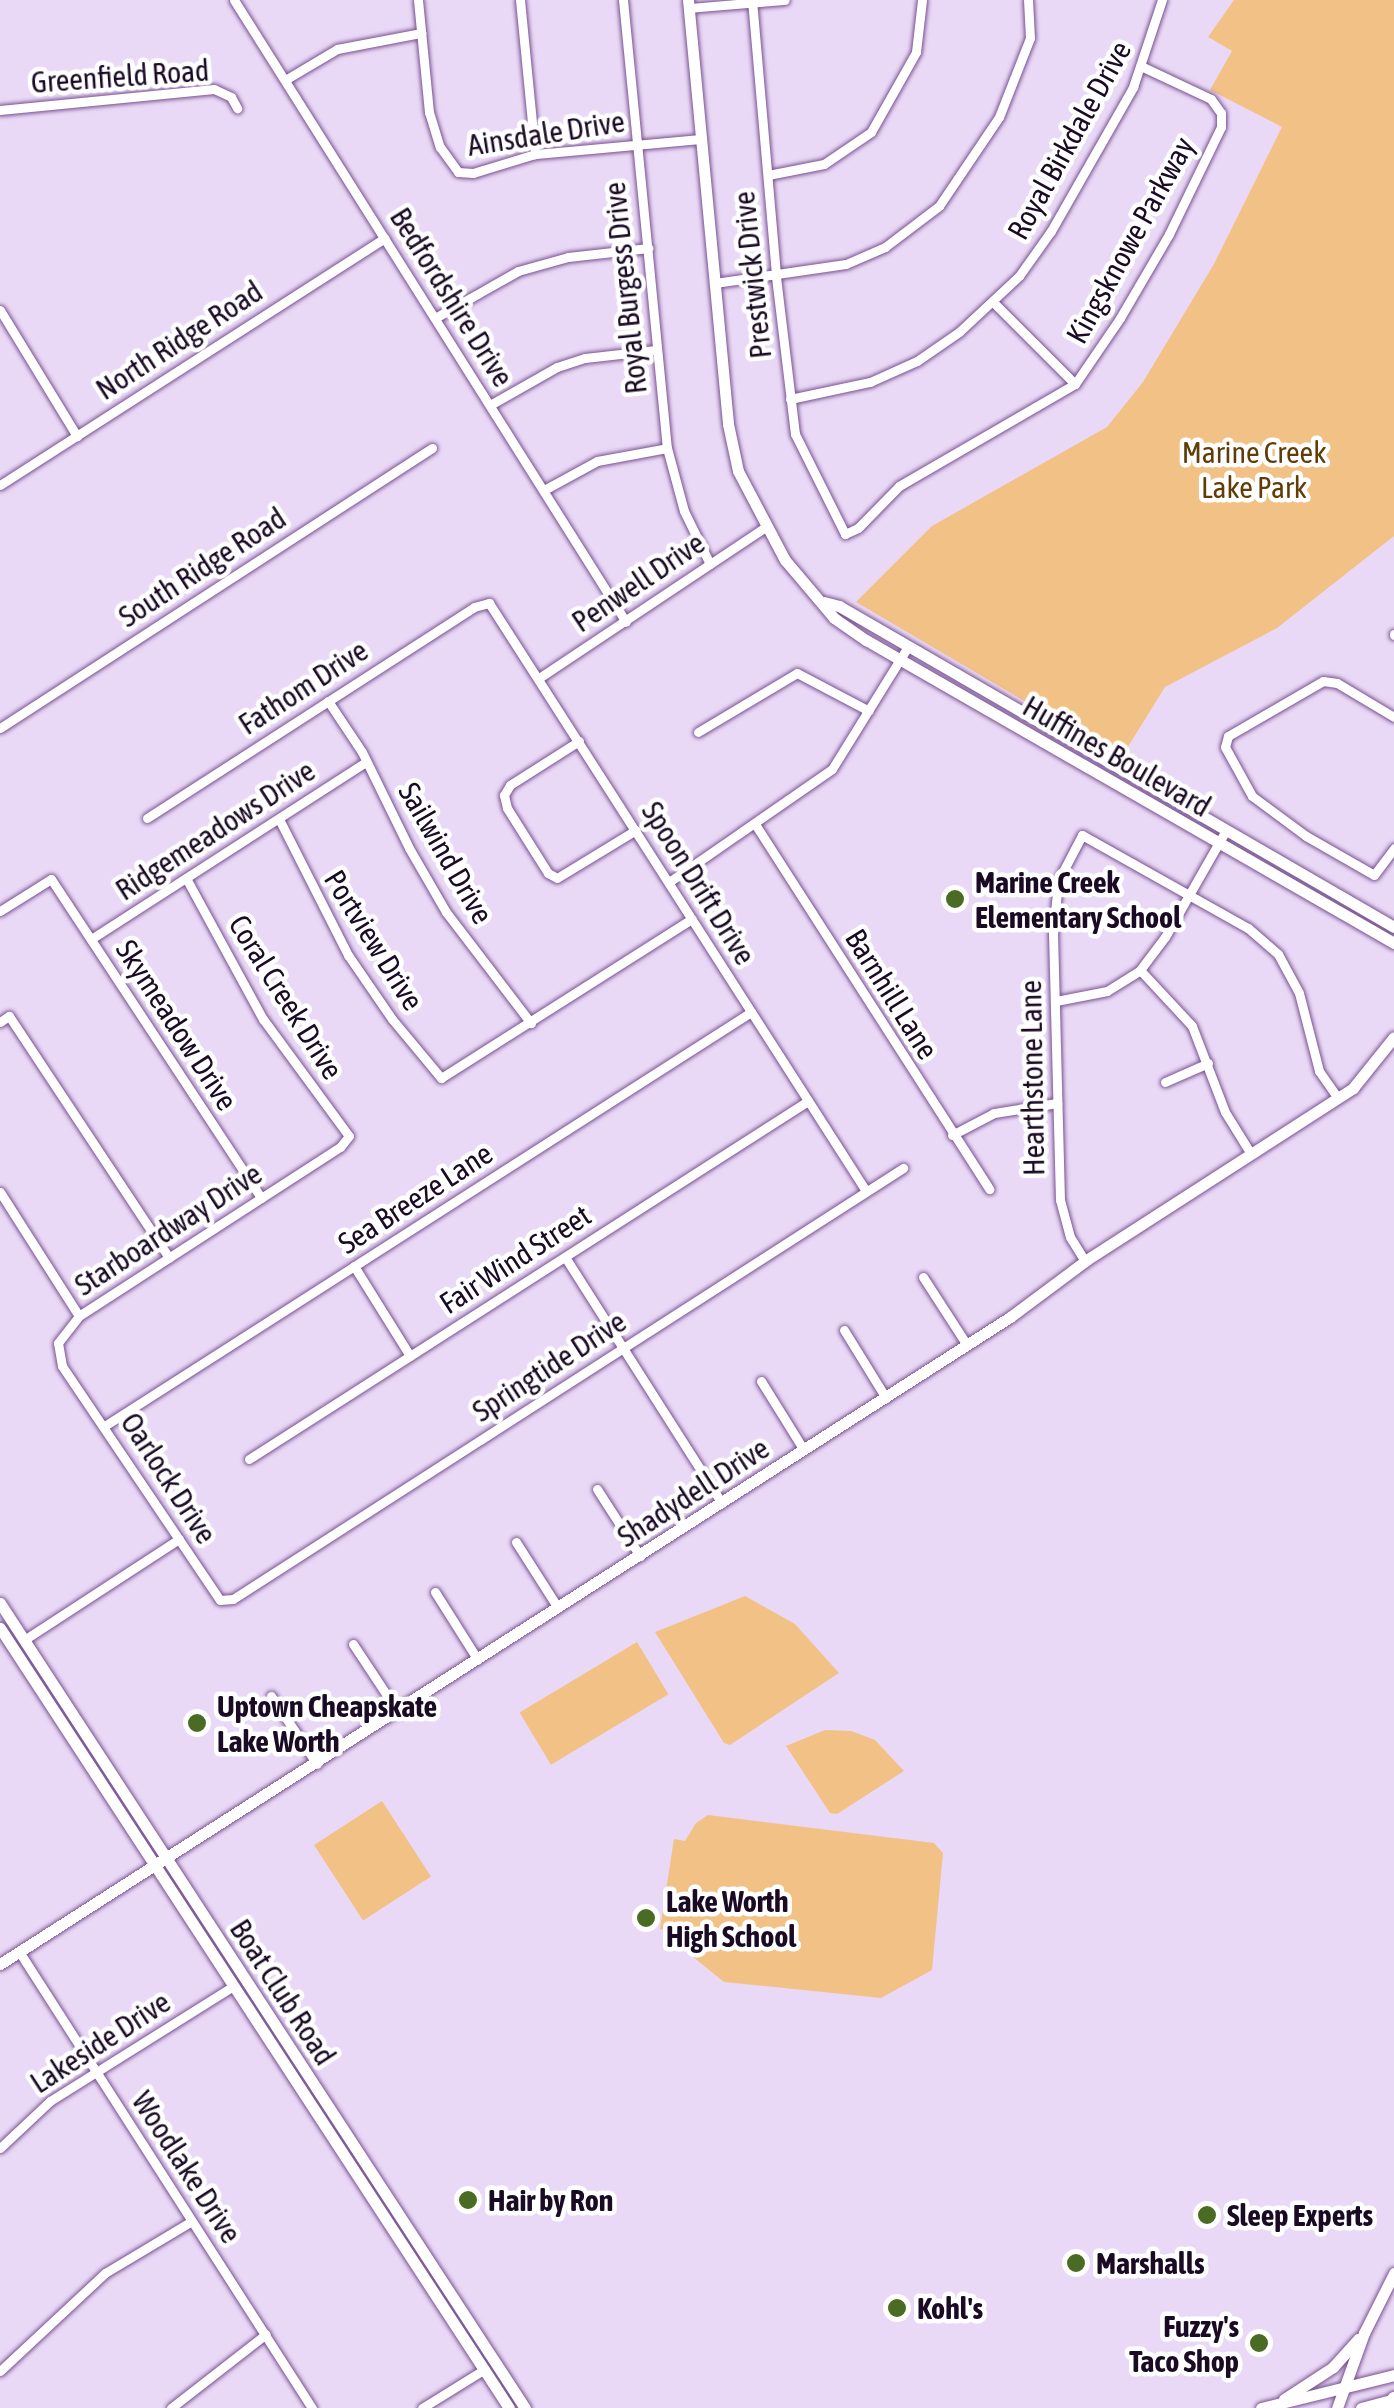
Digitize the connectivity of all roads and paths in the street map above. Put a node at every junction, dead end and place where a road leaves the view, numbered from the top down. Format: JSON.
{"nodes":[{"id":1,"x":234,"y":0,"type":"edge"},
{"id":2,"x":418,"y":0,"type":"edge"},
{"id":3,"x":520,"y":0,"type":"edge"},
{"id":4,"x":623,"y":0,"type":"edge"},
{"id":5,"x":785,"y":0,"type":"edge"},
{"id":6,"x":922,"y":0,"type":"edge"},
{"id":7,"x":1028,"y":0,"type":"edge"},
{"id":8,"x":1162,"y":0,"type":"edge"},
{"id":9,"x":752,"y":2,"type":"edge"},
{"id":10,"x":689,"y":4,"type":"edge"},
{"id":11,"x":421,"y":34,"type":"junction"},
{"id":12,"x":1143,"y":66,"type":"junction"},
{"id":13,"x":285,"y":80,"type":"junction"},
{"id":14,"x":237,"y":108,"type":"dead end"},
{"id":15,"x":0,"y":110,"type":"edge"},
{"id":16,"x":701,"y":139,"type":"junction"},
{"id":17,"x":636,"y":144,"type":"junction"},
{"id":18,"x":535,"y":154,"type":"junction"},
{"id":19,"x":768,"y":175,"type":"junction"},
{"id":20,"x":385,"y":238,"type":"junction"},
{"id":21,"x":648,"y":248,"type":"junction"},
{"id":22,"x":776,"y":277,"type":"junction"},
{"id":23,"x":715,"y":283,"type":"junction"},
{"id":24,"x":993,"y":302,"type":"junction"},
{"id":25,"x":0,"y":310,"type":"edge"},
{"id":26,"x":435,"y":318,"type":"junction"},
{"id":27,"x":656,"y":350,"type":"junction"},
{"id":28,"x":1075,"y":384,"type":"junction"},
{"id":29,"x":790,"y":398,"type":"junction"},
{"id":30,"x":490,"y":405,"type":"junction"},
{"id":31,"x":77,"y":436,"type":"junction"},
{"id":32,"x":432,"y":448,"type":"dead end"},
{"id":33,"x":667,"y":448,"type":"junction"},
{"id":34,"x":0,"y":485,"type":"edge"},
{"id":35,"x":544,"y":490,"type":"junction"},
{"id":36,"x":764,"y":528,"type":"junction"},
{"id":37,"x":844,"y":534,"type":"joint"},
{"id":38,"x":710,"y":564,"type":"junction"},
{"id":39,"x":824,"y":602,"type":"junction"},
{"id":40,"x":489,"y":604,"type":"joint"},
{"id":41,"x":626,"y":622,"type":"junction"},
{"id":42,"x":907,"y":648,"type":"junction"},
{"id":43,"x":900,"y":660,"type":"junction"},
{"id":44,"x":538,"y":678,"type":"junction"},
{"id":45,"x":328,"y":701,"type":"junction"},
{"id":46,"x":870,"y":711,"type":"junction"},
{"id":47,"x":1394,"y":717,"type":"edge"},
{"id":48,"x":0,"y":728,"type":"edge"},
{"id":49,"x":698,"y":732,"type":"dead end"},
{"id":50,"x":1057,"y":733,"type":"junction"},
{"id":51,"x":579,"y":741,"type":"junction"},
{"id":52,"x":1048,"y":746,"type":"junction"},
{"id":53,"x":366,"y":762,"type":"junction"},
{"id":54,"x":147,"y":818,"type":"dead end"},
{"id":55,"x":279,"y":818,"type":"junction"},
{"id":56,"x":755,"y":824,"type":"junction"},
{"id":57,"x":636,"y":830,"type":"junction"},
{"id":58,"x":1221,"y":837,"type":"junction"},
{"id":59,"x":1394,"y":849,"type":"edge"},
{"id":60,"x":186,"y":878,"type":"junction"},
{"id":61,"x":669,"y":882,"type":"junction"},
{"id":62,"x":1189,"y":894,"type":"junction"},
{"id":63,"x":0,"y":911,"type":"edge"},
{"id":64,"x":692,"y":919,"type":"junction"},
{"id":65,"x":1394,"y":927,"type":"edge"},
{"id":66,"x":92,"y":940,"type":"junction"},
{"id":67,"x":1394,"y":943,"type":"edge"},
{"id":68,"x":1140,"y":970,"type":"junction"},
{"id":69,"x":1056,"y":1000,"type":"junction"},
{"id":70,"x":751,"y":1012,"type":"junction"},
{"id":71,"x":4,"y":1019,"type":"edge"},
{"id":72,"x":531,"y":1024,"type":"junction"},
{"id":73,"x":1394,"y":1037,"type":"edge"},
{"id":74,"x":1208,"y":1064,"type":"junction"},
{"id":75,"x":1164,"y":1082,"type":"dead end"},
{"id":76,"x":1338,"y":1098,"type":"junction"},
{"id":77,"x":808,"y":1101,"type":"junction"},
{"id":78,"x":1058,"y":1104,"type":"junction"},
{"id":79,"x":952,"y":1135,"type":"junction"},
{"id":80,"x":349,"y":1138,"type":"joint"},
{"id":81,"x":1251,"y":1154,"type":"junction"},
{"id":82,"x":903,"y":1168,"type":"dead end"},
{"id":83,"x":990,"y":1190,"type":"dead end"},
{"id":84,"x":0,"y":1192,"type":"edge"},
{"id":85,"x":866,"y":1192,"type":"junction"},
{"id":86,"x":262,"y":1198,"type":"junction"},
{"id":87,"x":565,"y":1256,"type":"junction"},
{"id":88,"x":169,"y":1258,"type":"junction"},
{"id":89,"x":1085,"y":1260,"type":"junction"},
{"id":90,"x":354,"y":1266,"type":"junction"},
{"id":91,"x":924,"y":1277,"type":"dead end"},
{"id":92,"x":79,"y":1316,"type":"junction"},
{"id":93,"x":844,"y":1330,"type":"dead end"},
{"id":94,"x":967,"y":1346,"type":"junction"},
{"id":95,"x":623,"y":1348,"type":"junction"},
{"id":96,"x":410,"y":1356,"type":"junction"},
{"id":97,"x":761,"y":1381,"type":"dead end"},
{"id":98,"x":73,"y":1383,"type":"joint"},
{"id":99,"x":886,"y":1398,"type":"junction"},
{"id":100,"x":106,"y":1426,"type":"junction"},
{"id":101,"x":804,"y":1450,"type":"junction"},
{"id":102,"x":249,"y":1459,"type":"dead end"},
{"id":103,"x":597,"y":1488,"type":"dead end"},
{"id":104,"x":722,"y":1503,"type":"junction"},
{"id":105,"x":179,"y":1539,"type":"junction"},
{"id":106,"x":516,"y":1542,"type":"dead end"},
{"id":107,"x":640,"y":1556,"type":"junction"},
{"id":108,"x":434,"y":1592,"type":"dead end"},
{"id":109,"x":220,"y":1600,"type":"joint"},
{"id":110,"x":0,"y":1603,"type":"edge"},
{"id":111,"x":558,"y":1608,"type":"junction"},
{"id":112,"x":0,"y":1614,"type":"edge"},
{"id":113,"x":0,"y":1628,"type":"edge"},
{"id":114,"x":24,"y":1640,"type":"junction"},
{"id":115,"x":353,"y":1644,"type":"dead end"},
{"id":116,"x":478,"y":1660,"type":"junction"},
{"id":117,"x":271,"y":1696,"type":"dead end"},
{"id":118,"x":398,"y":1712,"type":"junction"},
{"id":119,"x":75,"y":1718,"type":"junction"},
{"id":120,"x":317,"y":1764,"type":"junction"},
{"id":121,"x":162,"y":1863,"type":"junction"},
{"id":122,"x":20,"y":1953,"type":"junction"},
{"id":123,"x":0,"y":1964,"type":"edge"},
{"id":124,"x":233,"y":1986,"type":"junction"},
{"id":125,"x":95,"y":2072,"type":"junction"},
{"id":126,"x":0,"y":2148,"type":"edge"},
{"id":127,"x":192,"y":2221,"type":"junction"},
{"id":128,"x":1394,"y":2273,"type":"edge"},
{"id":129,"x":1364,"y":2332,"type":"junction"},
{"id":130,"x":266,"y":2334,"type":"junction"},
{"id":131,"x":484,"y":2369,"type":"junction"},
{"id":132,"x":0,"y":2371,"type":"edge"},
{"id":133,"x":1394,"y":2375,"type":"edge"},
{"id":134,"x":1342,"y":2388,"type":"junction"},
{"id":135,"x":1394,"y":2399,"type":"edge"},
{"id":136,"x":1275,"y":2405,"type":"junction"},
{"id":137,"x":171,"y":2408,"type":"edge"},
{"id":138,"x":312,"y":2408,"type":"edge"},
{"id":139,"x":422,"y":2408,"type":"edge"},
{"id":140,"x":509,"y":2408,"type":"edge"},
{"id":141,"x":525,"y":2408,"type":"edge"},
{"id":142,"x":1260,"y":2408,"type":"edge"},
{"id":143,"x":1337,"y":2408,"type":"edge"},
{"id":144,"x":1362,"y":2408,"type":"edge"},
{"id":145,"x":1390,"y":2408,"type":"edge"}],
"edges":[{"from":1,"to":13,"type":"street","name":"Bedfordshire Drive"},
{"from":2,"to":11,"type":"street","name":"Ainsdale Drive"},
{"from":3,"to":18,"type":"street"},
{"from":4,"to":17,"type":"street","name":"Royal Burgess Drive"},
{"from":5,"to":9,"type":"street"},
{"from":6,"to":19,"type":"street"},
{"from":7,"to":22,"type":"street"},
{"from":8,"to":12,"type":"street","name":"Royal Birkdale Drive"},
{"from":9,"to":10,"type":"street"},
{"from":9,"to":19,"type":"street","name":"Prestwick Drive"},
{"from":10,"to":16,"type":"main road","name":"Huffines Boulevard"},
{"from":11,"to":13,"type":"street"},
{"from":11,"to":18,"type":"street","name":"Ainsdale Drive"},
{"from":12,"to":24,"type":"street","name":"Royal Birkdale Drive"},
{"from":12,"to":28,"type":"street","name":"Kingsknowe Parkway"},
{"from":13,"to":20,"type":"street","name":"Bedfordshire Drive"},
{"from":14,"to":15,"type":"street","name":"Greenfield Road"},
{"from":16,"to":17,"type":"street","name":"Ainsdale Drive"},
{"from":16,"to":23,"type":"main road","name":"Huffines Boulevard"},
{"from":17,"to":18,"type":"street","name":"Ainsdale Drive"},
{"from":17,"to":21,"type":"street","name":"Royal Burgess Drive"},
{"from":19,"to":22,"type":"street","name":"Prestwick Drive"},
{"from":20,"to":26,"type":"street","name":"Bedfordshire Drive"},
{"from":20,"to":31,"type":"street","name":"North Ridge Road"},
{"from":21,"to":26,"type":"street"},
{"from":21,"to":27,"type":"street","name":"Royal Burgess Drive"},
{"from":22,"to":23,"type":"street"},
{"from":22,"to":29,"type":"street","name":"Prestwick Drive"},
{"from":23,"to":36,"type":"main road","name":"Huffines Boulevard"},
{"from":24,"to":28,"type":"street"},
{"from":24,"to":29,"type":"street","name":"Royal Birkdale Drive"},
{"from":25,"to":31,"type":"street"},
{"from":26,"to":30,"type":"street","name":"Bedfordshire Drive"},
{"from":27,"to":30,"type":"street"},
{"from":27,"to":33,"type":"street","name":"Royal Burgess Drive"},
{"from":28,"to":37,"type":"street","name":"Kingsknowe Parkway"},
{"from":29,"to":37,"type":"street","name":"Prestwick Drive"},
{"from":30,"to":35,"type":"street","name":"Bedfordshire Drive"},
{"from":31,"to":34,"type":"street","name":"North Ridge Road"},
{"from":32,"to":48,"type":"street","name":"South Ridge Road"},
{"from":33,"to":35,"type":"street"},
{"from":33,"to":38,"type":"street","name":"Royal Burgess Drive"},
{"from":35,"to":41,"type":"street","name":"Bedfordshire Drive"},
{"from":36,"to":38,"type":"street","name":"Penwell Drive"},
{"from":36,"to":39,"type":"main road","name":"Huffines Boulevard"},
{"from":38,"to":41,"type":"street","name":"Penwell Drive"},
{"from":39,"to":42,"type":"main road","name":"Huffines Boulevard"},
{"from":39,"to":43,"type":"main road","name":"Huffines Boulevard"},
{"from":40,"to":44,"type":"street","name":"Spoon Drift Drive"},
{"from":40,"to":45,"type":"street","name":"Fathom Drive"},
{"from":41,"to":44,"type":"street","name":"Penwell Drive"},
{"from":42,"to":43,"type":"street"},
{"from":42,"to":50,"type":"main road","name":"Huffines Boulevard"},
{"from":43,"to":46,"type":"street"},
{"from":43,"to":52,"type":"main road","name":"Huffines Boulevard"},
{"from":44,"to":51,"type":"street","name":"Spoon Drift Drive"},
{"from":45,"to":53,"type":"street","name":"Sailwind Drive"},
{"from":45,"to":54,"type":"street","name":"Fathom Drive"},
{"from":46,"to":49,"type":"street"},
{"from":46,"to":56,"type":"street"},
{"from":47,"to":59,"type":"street","name":"Huffines Boulevard"},
{"from":50,"to":52,"type":"street"},
{"from":50,"to":58,"type":"main road","name":"Huffines Boulevard"},
{"from":51,"to":57,"type":"street","name":"Spoon Drift Drive"},
{"from":51,"to":57,"type":"street"},
{"from":52,"to":58,"type":"main road","name":"Huffines Boulevard"},
{"from":53,"to":55,"type":"street","name":"Ridgemeadows Drive"},
{"from":53,"to":72,"type":"street","name":"Sailwind Drive"},
{"from":55,"to":60,"type":"street","name":"Ridgemeadows Drive"},
{"from":55,"to":72,"type":"street","name":"Portview Drive"},
{"from":56,"to":61,"type":"street"},
{"from":56,"to":79,"type":"street","name":"Barnhill Lane"},
{"from":57,"to":61,"type":"street","name":"Spoon Drift Drive"},
{"from":58,"to":62,"type":"street"},
{"from":58,"to":65,"type":"main road","name":"Huffines Boulevard"},
{"from":58,"to":67,"type":"main road","name":"Huffines Boulevard"},
{"from":60,"to":66,"type":"street","name":"Ridgemeadows Drive"},
{"from":60,"to":80,"type":"street","name":"Coral Creek Drive"},
{"from":61,"to":64,"type":"street","name":"Spoon Drift Drive"},
{"from":62,"to":68,"type":"street"},
{"from":62,"to":69,"type":"street","name":"Hearthstone Lane"},
{"from":62,"to":76,"type":"street"},
{"from":63,"to":66,"type":"street","name":"Skymeadow Drive"},
{"from":64,"to":70,"type":"street","name":"Spoon Drift Drive"},
{"from":64,"to":72,"type":"street"},
{"from":66,"to":86,"type":"street","name":"Skymeadow Drive"},
{"from":68,"to":69,"type":"street"},
{"from":68,"to":74,"type":"street"},
{"from":69,"to":78,"type":"street","name":"Hearthstone Lane"},
{"from":70,"to":77,"type":"street","name":"Spoon Drift Drive"},
{"from":70,"to":90,"type":"street","name":"Sea Breeze Lane"},
{"from":71,"to":88,"type":"street"},
{"from":73,"to":76,"type":"main road","name":"Shadydell Drive"},
{"from":74,"to":75,"type":"street"},
{"from":74,"to":81,"type":"street"},
{"from":76,"to":81,"type":"main road","name":"Shadydell Drive"},
{"from":77,"to":85,"type":"street","name":"Spoon Drift Drive"},
{"from":77,"to":87,"type":"street","name":"Fair Wind Street"},
{"from":78,"to":79,"type":"street"},
{"from":78,"to":89,"type":"street","name":"Hearthstone Lane"},
{"from":79,"to":83,"type":"street","name":"Barnhill Lane"},
{"from":80,"to":86,"type":"street","name":"Starboardway Drive"},
{"from":81,"to":89,"type":"main road","name":"Shadydell Drive"},
{"from":82,"to":85,"type":"street","name":"Springtide Drive"},
{"from":84,"to":92,"type":"street"},
{"from":85,"to":95,"type":"street","name":"Springtide Drive"},
{"from":86,"to":88,"type":"street","name":"Starboardway Drive"},
{"from":87,"to":95,"type":"street"},
{"from":87,"to":96,"type":"street","name":"Fair Wind Street"},
{"from":88,"to":92,"type":"street","name":"Starboardway Drive"},
{"from":89,"to":94,"type":"main road","name":"Shadydell Drive"},
{"from":90,"to":96,"type":"street"},
{"from":90,"to":100,"type":"street","name":"Sea Breeze Lane"},
{"from":91,"to":94,"type":"street"},
{"from":92,"to":98,"type":"street","name":"Starboardway Drive"},
{"from":93,"to":99,"type":"street"},
{"from":94,"to":99,"type":"main road","name":"Shadydell Drive"},
{"from":95,"to":104,"type":"street"},
{"from":95,"to":109,"type":"street","name":"Springtide Drive"},
{"from":96,"to":102,"type":"street","name":"Fair Wind Street"},
{"from":97,"to":101,"type":"street"},
{"from":98,"to":100,"type":"street","name":"Oarlock Drive"},
{"from":99,"to":101,"type":"main road","name":"Shadydell Drive"},
{"from":100,"to":105,"type":"street","name":"Oarlock Drive"},
{"from":101,"to":104,"type":"main road","name":"Shadydell Drive"},
{"from":103,"to":107,"type":"street"},
{"from":104,"to":107,"type":"main road","name":"Shadydell Drive"},
{"from":105,"to":109,"type":"street","name":"Oarlock Drive"},
{"from":105,"to":114,"type":"street"},
{"from":106,"to":111,"type":"street"},
{"from":107,"to":111,"type":"main road","name":"Shadydell Drive"},
{"from":108,"to":116,"type":"street"},
{"from":110,"to":114,"type":"main road","name":"Boat Club Road"},
{"from":111,"to":116,"type":"main road","name":"Shadydell Drive"},
{"from":112,"to":119,"type":"main road"},
{"from":113,"to":121,"type":"main road","name":"Boat Club Road"},
{"from":114,"to":119,"type":"main road","name":"Boat Club Road"},
{"from":115,"to":118,"type":"street"},
{"from":116,"to":118,"type":"main road","name":"Shadydell Drive"},
{"from":117,"to":120,"type":"street"},
{"from":118,"to":120,"type":"main road","name":"Shadydell Drive"},
{"from":119,"to":121,"type":"main road","name":"Boat Club Road"},
{"from":120,"to":121,"type":"main road","name":"Shadydell Drive"},
{"from":121,"to":122,"type":"main road","name":"Shadydell Drive"},
{"from":121,"to":124,"type":"main road","name":"Boat Club Road"},
{"from":121,"to":141,"type":"main road","name":"Boat Club Road"},
{"from":122,"to":123,"type":"main road","name":"Shadydell Drive"},
{"from":122,"to":125,"type":"street","name":"Woodlake Drive"},
{"from":124,"to":125,"type":"street","name":"Lakeside Drive"},
{"from":124,"to":131,"type":"main road","name":"Boat Club Road"},
{"from":125,"to":126,"type":"street","name":"Lakeside Drive"},
{"from":125,"to":127,"type":"street","name":"Woodlake Drive"},
{"from":127,"to":130,"type":"street","name":"Woodlake Drive"},
{"from":127,"to":132,"type":"street"},
{"from":128,"to":129,"type":"main road"},
{"from":129,"to":134,"type":"main road"},
{"from":129,"to":136,"type":"main road"},
{"from":130,"to":137,"type":"street"},
{"from":130,"to":138,"type":"street","name":"Woodlake Drive"},
{"from":131,"to":139,"type":"street"},
{"from":131,"to":140,"type":"main road","name":"Boat Club Road"},
{"from":133,"to":134,"type":"main road"},
{"from":134,"to":136,"type":"main road"},
{"from":134,"to":143,"type":"main road"},
{"from":135,"to":144,"type":"main road"},
{"from":135,"to":145,"type":"highway"},
{"from":136,"to":142,"type":"main road"}]}
